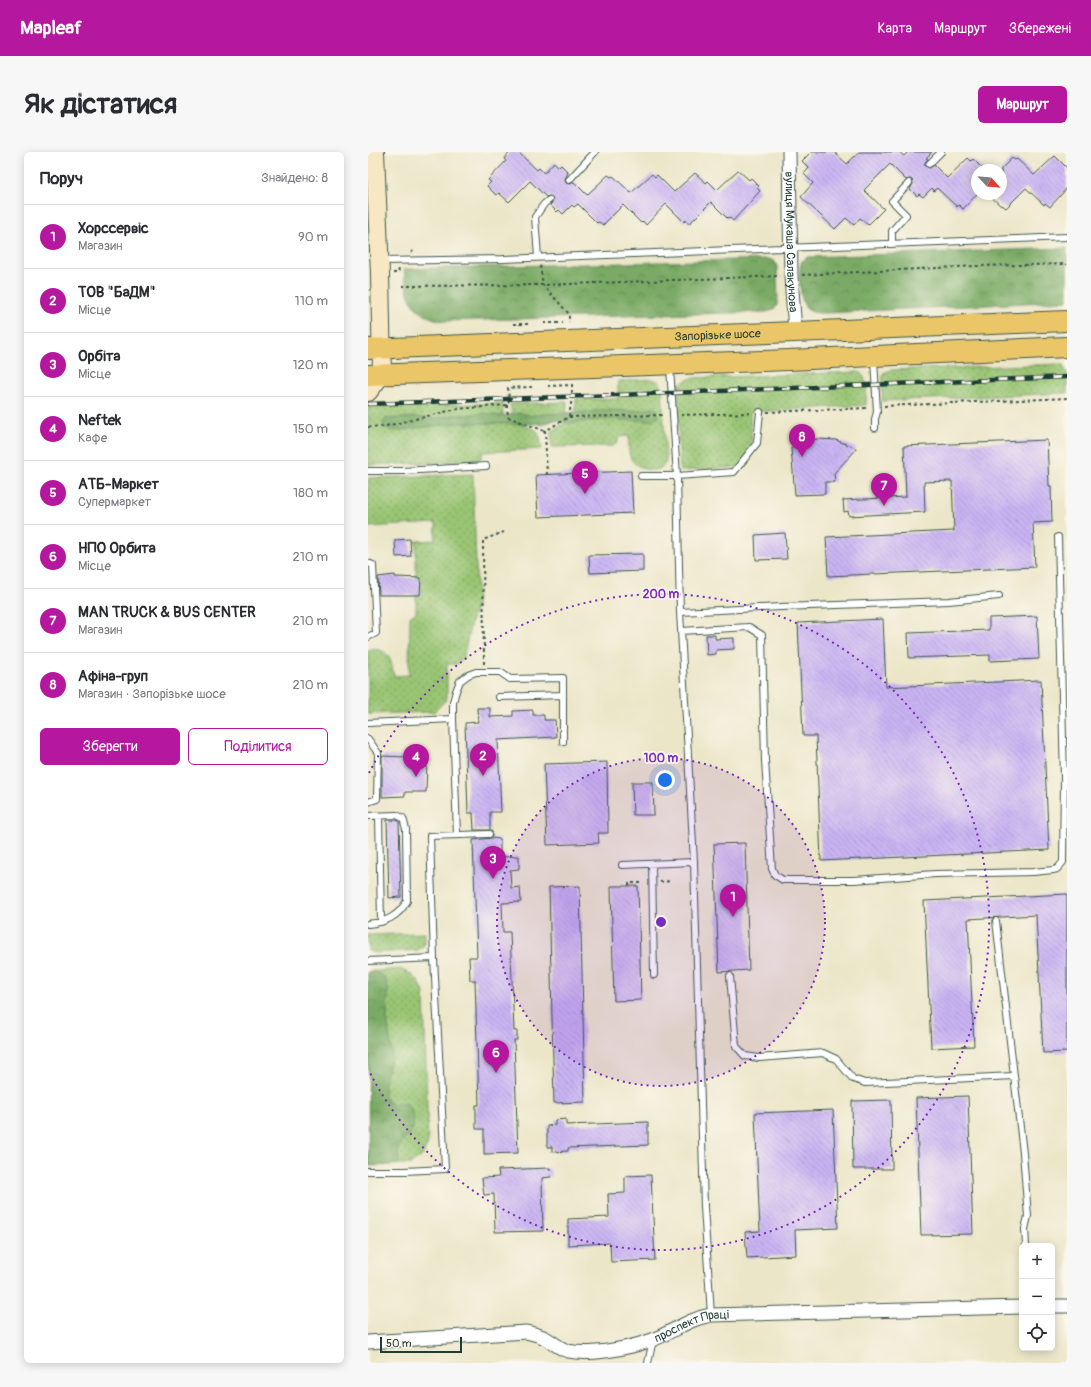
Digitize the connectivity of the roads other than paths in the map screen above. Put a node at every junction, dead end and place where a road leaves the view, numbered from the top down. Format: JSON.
{"nodes":[{"id":1,"x":375,"y":152,"type":"edge"},
{"id":2,"x":595,"y":152,"type":"edge"},
{"id":3,"x":789,"y":152,"type":"edge"},
{"id":4,"x":941,"y":152,"type":"edge"},
{"id":5,"x":929,"y":164,"type":"dead end"},
{"id":6,"x":569,"y":180,"type":"dead end"},
{"id":7,"x":909,"y":183,"type":"dead end"},
{"id":8,"x":550,"y":200,"type":"dead end"},
{"id":9,"x":1067,"y":237,"type":"edge"},
{"id":10,"x":892,"y":244,"type":"junction"},
{"id":11,"x":790,"y":248,"type":"junction"},
{"id":12,"x":538,"y":256,"type":"junction"},
{"id":13,"x":379,"y":261,"type":"junction"},
{"id":14,"x":380,"y":285,"type":"junction"},
{"id":15,"x":368,"y":311,"type":"edge"},
{"id":16,"x":1067,"y":321,"type":"edge"},
{"id":17,"x":794,"y":331,"type":"junction"},
{"id":18,"x":1067,"y":348,"type":"edge"},
{"id":19,"x":374,"y":349,"type":"edge"},
{"id":20,"x":874,"y":355,"type":"junction"},
{"id":21,"x":670,"y":364,"type":"junction"},
{"id":22,"x":375,"y":374,"type":"edge"},
{"id":23,"x":368,"y":392,"type":"edge"},
{"id":24,"x":760,"y":412,"type":"road end"},
{"id":25,"x":875,"y":428,"type":"dead end"},
{"id":26,"x":486,"y":466,"type":"dead end"},
{"id":27,"x":368,"y":470,"type":"edge"},
{"id":28,"x":641,"y":476,"type":"dead end"},
{"id":29,"x":677,"y":476,"type":"junction"},
{"id":30,"x":1058,"y":537,"type":"dead end"},
{"id":31,"x":368,"y":563,"type":"edge"},
{"id":32,"x":999,"y":596,"type":"dead end"},
{"id":33,"x":680,"y":612,"type":"junction"},
{"id":34,"x":681,"y":631,"type":"junction"},
{"id":35,"x":368,"y":637,"type":"edge"},
{"id":36,"x":563,"y":695,"type":"junction"},
{"id":37,"x":499,"y":697,"type":"dead end"},
{"id":38,"x":453,"y":719,"type":"junction"},
{"id":39,"x":368,"y":723,"type":"edge"},
{"id":40,"x":368,"y":739,"type":"edge"},
{"id":41,"x":563,"y":742,"type":"dead end"},
{"id":42,"x":368,"y":802,"type":"edge"},
{"id":43,"x":368,"y":816,"type":"edge"},
{"id":44,"x":379,"y":816,"type":"junction"},
{"id":45,"x":490,"y":834,"type":"dead end"},
{"id":46,"x":457,"y":835,"type":"junction"},
{"id":47,"x":694,"y":862,"type":"junction"},
{"id":48,"x":652,"y":864,"type":"junction"},
{"id":49,"x":622,"y":865,"type":"dead end"},
{"id":50,"x":996,"y":921,"type":"dead end"},
{"id":51,"x":381,"y":922,"type":"junction"},
{"id":52,"x":368,"y":924,"type":"edge"},
{"id":53,"x":434,"y":958,"type":"junction"},
{"id":54,"x":368,"y":961,"type":"edge"},
{"id":55,"x":654,"y":975,"type":"dead end"},
{"id":56,"x":730,"y":976,"type":"dead end"},
{"id":57,"x":1014,"y":1076,"type":"junction"},
{"id":58,"x":368,"y":1171,"type":"edge"},
{"id":59,"x":1026,"y":1243,"type":"edge"},
{"id":60,"x":1055,"y":1306,"type":"edge"},
{"id":61,"x":1067,"y":1306,"type":"edge"},
{"id":62,"x":1019,"y":1307,"type":"edge"},
{"id":63,"x":711,"y":1315,"type":"junction"},
{"id":64,"x":653,"y":1340,"type":"junction"},
{"id":65,"x":368,"y":1342,"type":"edge"},
{"id":66,"x":648,"y":1363,"type":"edge"}],
"edges":[{"from":1,"to":13,"type":"main road"},
{"from":2,"to":6,"type":"lane"},
{"from":3,"to":11,"type":"street","name":"вулиця Мукаша Салакунова"},
{"from":4,"to":5,"type":"lane"},
{"from":7,"to":10,"type":"lane"},
{"from":8,"to":12,"type":"lane"},
{"from":9,"to":10,"type":"lane"},
{"from":10,"to":11,"type":"lane"},
{"from":11,"to":12,"type":"lane"},
{"from":11,"to":17,"type":"street","name":"вулиця Мукаша Салакунова"},
{"from":12,"to":13,"type":"lane"},
{"from":13,"to":14,"type":"main road"},
{"from":14,"to":15,"type":"main road"},
{"from":14,"to":19,"type":"main road"},
{"from":16,"to":17,"type":"main road","name":"Запорізьке шосе"},
{"from":17,"to":19,"type":"main road","name":"Запорізьке шосе"},
{"from":18,"to":20,"type":"main road"},
{"from":19,"to":22,"type":"main road"},
{"from":20,"to":21,"type":"main road"},
{"from":20,"to":25,"type":"lane"},
{"from":21,"to":22,"type":"main road"},
{"from":21,"to":29,"type":"lane"},
{"from":22,"to":23,"type":"main road"},
{"from":24,"to":29,"type":"lane"},
{"from":26,"to":27,"type":"lane"},
{"from":28,"to":29,"type":"lane"},
{"from":29,"to":33,"type":"lane"},
{"from":30,"to":34,"type":"lane"},
{"from":31,"to":35,"type":"lane"},
{"from":32,"to":33,"type":"lane"},
{"from":33,"to":34,"type":"lane"},
{"from":34,"to":47,"type":"lane"},
{"from":36,"to":37,"type":"lane"},
{"from":36,"to":38,"type":"lane"},
{"from":36,"to":41,"type":"lane"},
{"from":38,"to":39,"type":"lane"},
{"from":38,"to":46,"type":"lane"},
{"from":40,"to":42,"type":"lane"},
{"from":43,"to":44,"type":"lane"},
{"from":44,"to":51,"type":"lane"},
{"from":44,"to":51,"type":"lane"},
{"from":45,"to":46,"type":"lane"},
{"from":46,"to":53,"type":"lane"},
{"from":47,"to":48,"type":"lane"},
{"from":47,"to":63,"type":"lane"},
{"from":48,"to":49,"type":"lane"},
{"from":48,"to":55,"type":"lane"},
{"from":50,"to":57,"type":"lane"},
{"from":51,"to":52,"type":"lane"},
{"from":53,"to":54,"type":"lane"},
{"from":53,"to":58,"type":"lane"},
{"from":56,"to":57,"type":"lane"},
{"from":57,"to":59,"type":"lane"},
{"from":60,"to":61,"type":"street"},
{"from":62,"to":63,"type":"street","name":"проспект Праці"},
{"from":63,"to":64,"type":"street","name":"проспект Праці"},
{"from":64,"to":65,"type":"street","name":"проспект Праці"},
{"from":64,"to":66,"type":"lane"}]}
